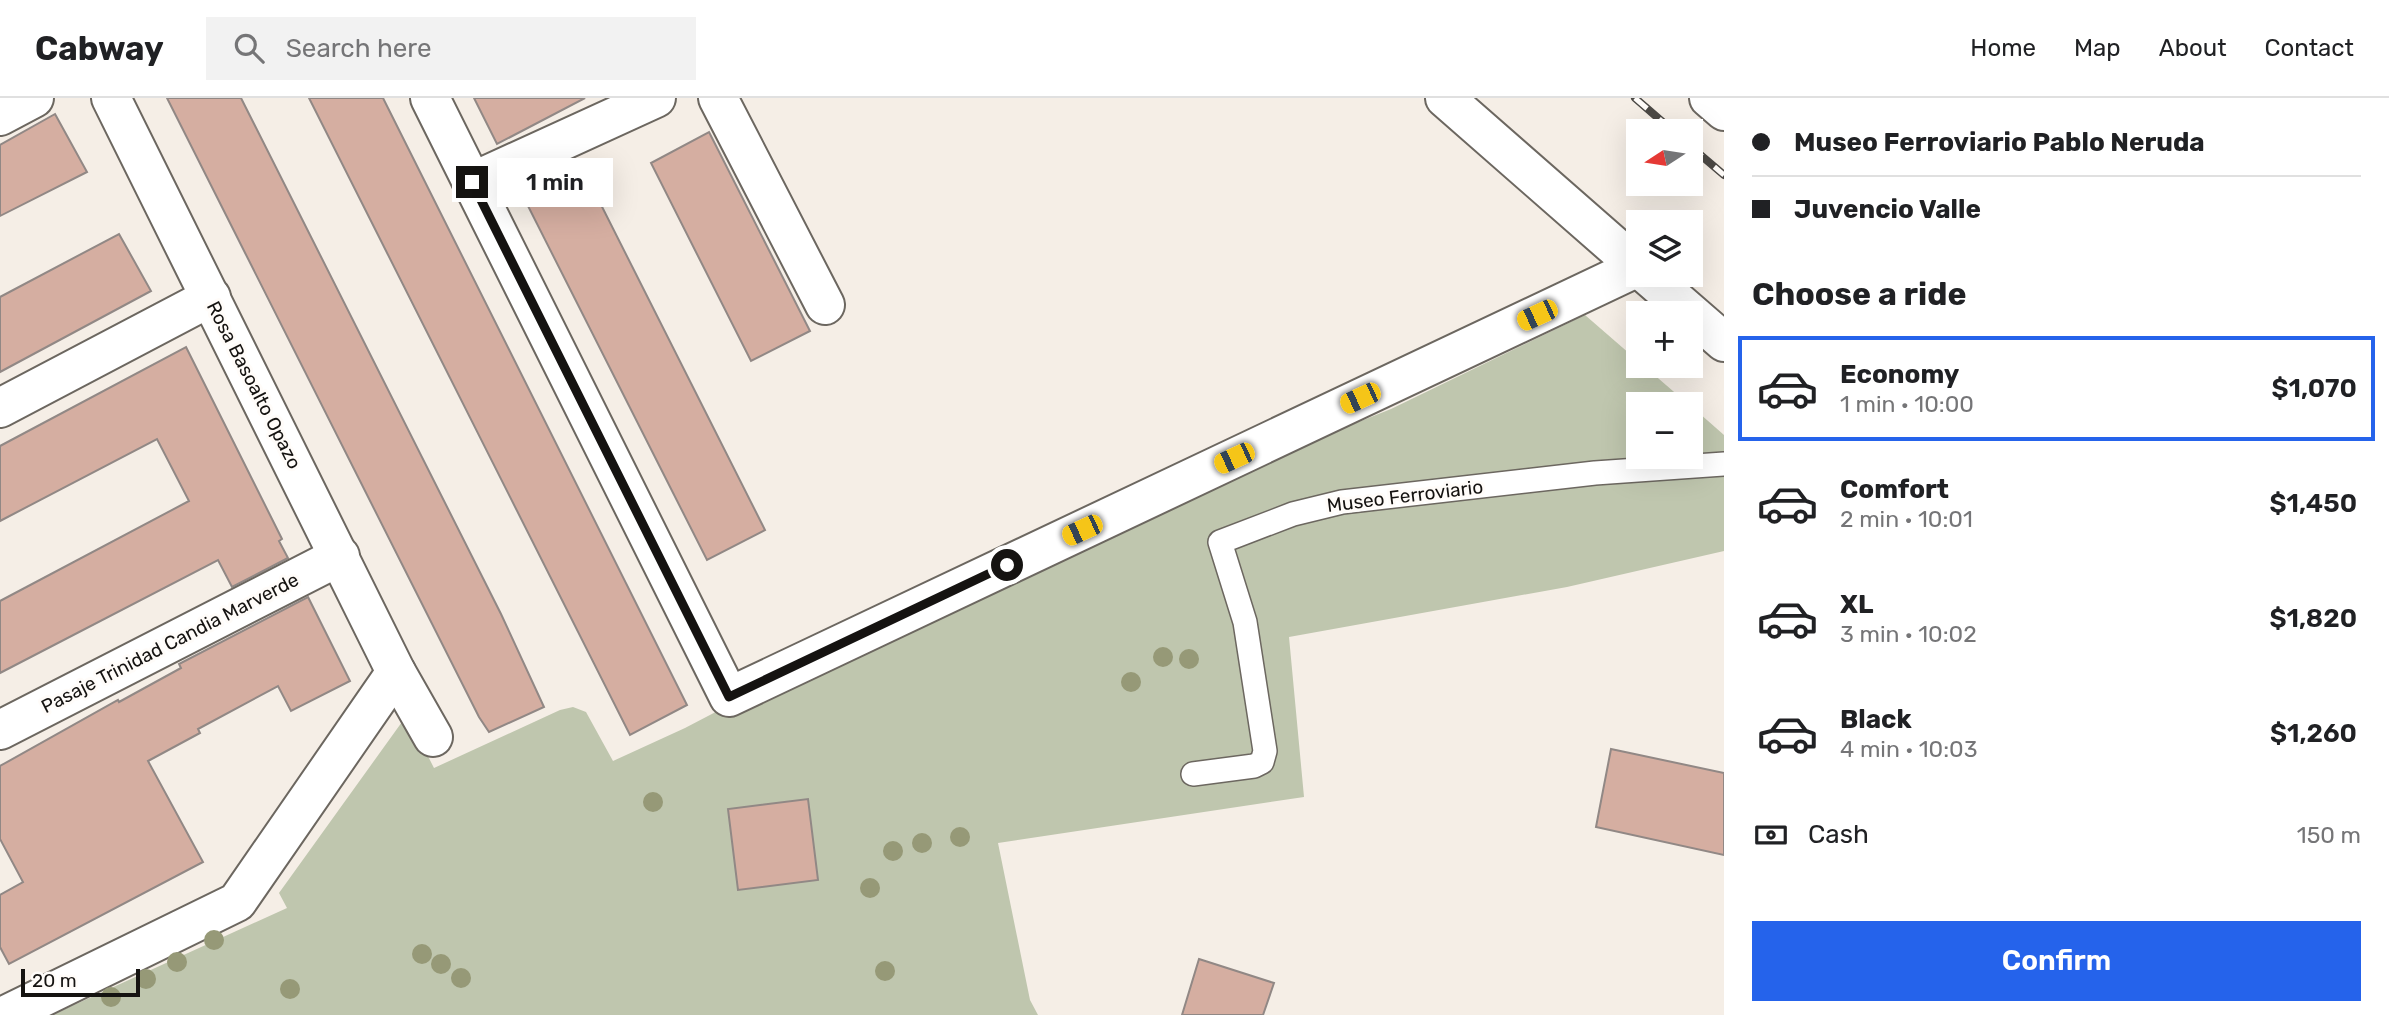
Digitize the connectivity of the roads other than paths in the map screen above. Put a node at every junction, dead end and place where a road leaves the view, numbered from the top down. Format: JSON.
{"nodes":[{"id":1,"x":34,"y":98,"type":"edge"},
{"id":2,"x":111,"y":98,"type":"edge"},
{"id":3,"x":429,"y":98,"type":"edge"},
{"id":4,"x":656,"y":98,"type":"edge"},
{"id":5,"x":718,"y":98,"type":"edge"},
{"id":6,"x":1445,"y":98,"type":"edge"},
{"id":7,"x":1709,"y":98,"type":"edge"},
{"id":8,"x":1724,"y":111,"type":"edge"},
{"id":9,"x":0,"y":116,"type":"edge"},
{"id":10,"x":472,"y":182,"type":"junction"},
{"id":11,"x":1626,"y":256,"type":"edge"},
{"id":12,"x":1626,"y":273,"type":"edge"},
{"id":13,"x":1661,"y":287,"type":"edge"},
{"id":14,"x":211,"y":297,"type":"junction"},
{"id":15,"x":825,"y":305,"type":"dead end"},
{"id":16,"x":1724,"y":342,"type":"edge"},
{"id":17,"x":0,"y":408,"type":"edge"},
{"id":18,"x":1724,"y":464,"type":"edge"},
{"id":19,"x":340,"y":556,"type":"junction"},
{"id":20,"x":396,"y":672,"type":"junction"},
{"id":21,"x":0,"y":730,"type":"edge"},
{"id":22,"x":433,"y":737,"type":"dead end"},
{"id":23,"x":1193,"y":774,"type":"dead end"},
{"id":24,"x":6,"y":1015,"type":"edge"}],
"edges":[{"from":1,"to":9,"type":"street"},
{"from":2,"to":14,"type":"street","name":"Rosa Basoalto Opazo"},
{"from":3,"to":10,"type":"street"},
{"from":4,"to":10,"type":"street"},
{"from":5,"to":15,"type":"street"},
{"from":6,"to":11,"type":"street"},
{"from":7,"to":8,"type":"street"},
{"from":10,"to":12,"type":"street"},
{"from":13,"to":16,"type":"street"},
{"from":14,"to":17,"type":"street"},
{"from":14,"to":19,"type":"street","name":"Rosa Basoalto Opazo"},
{"from":18,"to":23,"type":"lane","name":"Museo Ferroviario"},
{"from":19,"to":20,"type":"street","name":"Rosa Basoalto Opazo"},
{"from":19,"to":21,"type":"street","name":"Pasaje Trinidad Candia Marverde"},
{"from":20,"to":22,"type":"street","name":"Rosa Basoalto Opazo"},
{"from":20,"to":24,"type":"street"}]}
